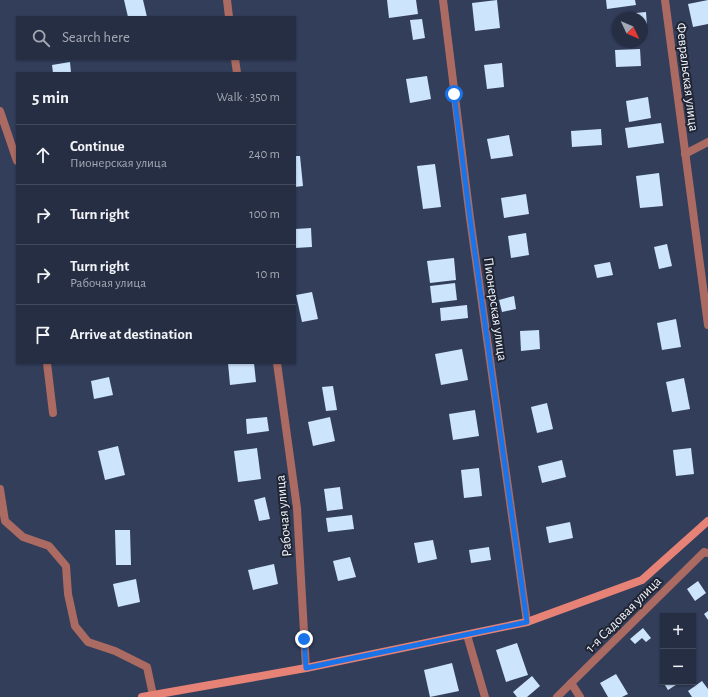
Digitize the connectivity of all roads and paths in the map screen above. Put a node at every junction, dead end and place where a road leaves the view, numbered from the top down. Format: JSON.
{"nodes":[{"id":1,"x":227,"y":0,"type":"edge"},
{"id":2,"x":443,"y":0,"type":"edge"},
{"id":3,"x":665,"y":0,"type":"edge"},
{"id":4,"x":229,"y":16,"type":"edge"},
{"id":5,"x":235,"y":60,"type":"edge"},
{"id":6,"x":237,"y":72,"type":"edge"},
{"id":7,"x":0,"y":111,"type":"edge"},
{"id":8,"x":708,"y":142,"type":"edge"},
{"id":9,"x":685,"y":154,"type":"junction"},
{"id":10,"x":16,"y":158,"type":"edge"},
{"id":11,"x":708,"y":325,"type":"edge"},
{"id":12,"x":47,"y":364,"type":"edge"},
{"id":13,"x":277,"y":364,"type":"edge"},
{"id":14,"x":53,"y":413,"type":"dead end"},
{"id":15,"x":0,"y":489,"type":"edge"},
{"id":16,"x":707,"y":523,"type":"edge"},
{"id":17,"x":708,"y":553,"type":"edge"},
{"id":18,"x":527,"y":622,"type":"junction"},
{"id":19,"x":467,"y":635,"type":"junction"},
{"id":20,"x":306,"y":668,"type":"junction"},
{"id":21,"x":571,"y":683,"type":"junction"},
{"id":22,"x":153,"y":695,"type":"junction"},
{"id":23,"x":142,"y":697,"type":"edge"},
{"id":24,"x":485,"y":697,"type":"edge"},
{"id":25,"x":557,"y":697,"type":"edge"},
{"id":26,"x":580,"y":697,"type":"edge"}],
"edges":[{"from":1,"to":4,"type":"street"},
{"from":2,"to":18,"type":"street","name":"Пионерская улица"},
{"from":3,"to":9,"type":"street","name":"Февральская улица"},
{"from":5,"to":6,"type":"street"},
{"from":7,"to":10,"type":"street"},
{"from":8,"to":9,"type":"street"},
{"from":9,"to":11,"type":"street","name":"Февральская улица"},
{"from":12,"to":14,"type":"street"},
{"from":13,"to":20,"type":"street","name":"Рабочая улица"},
{"from":15,"to":22,"type":"street"},
{"from":16,"to":18,"type":"street"},
{"from":17,"to":21,"type":"street","name":"1-я Садовая улица"},
{"from":18,"to":19,"type":"street"},
{"from":19,"to":20,"type":"street"},
{"from":19,"to":24,"type":"street"},
{"from":20,"to":22,"type":"street"},
{"from":21,"to":25,"type":"street","name":"1-я Садовая улица"},
{"from":21,"to":26,"type":"street"},
{"from":22,"to":23,"type":"street"}]}
